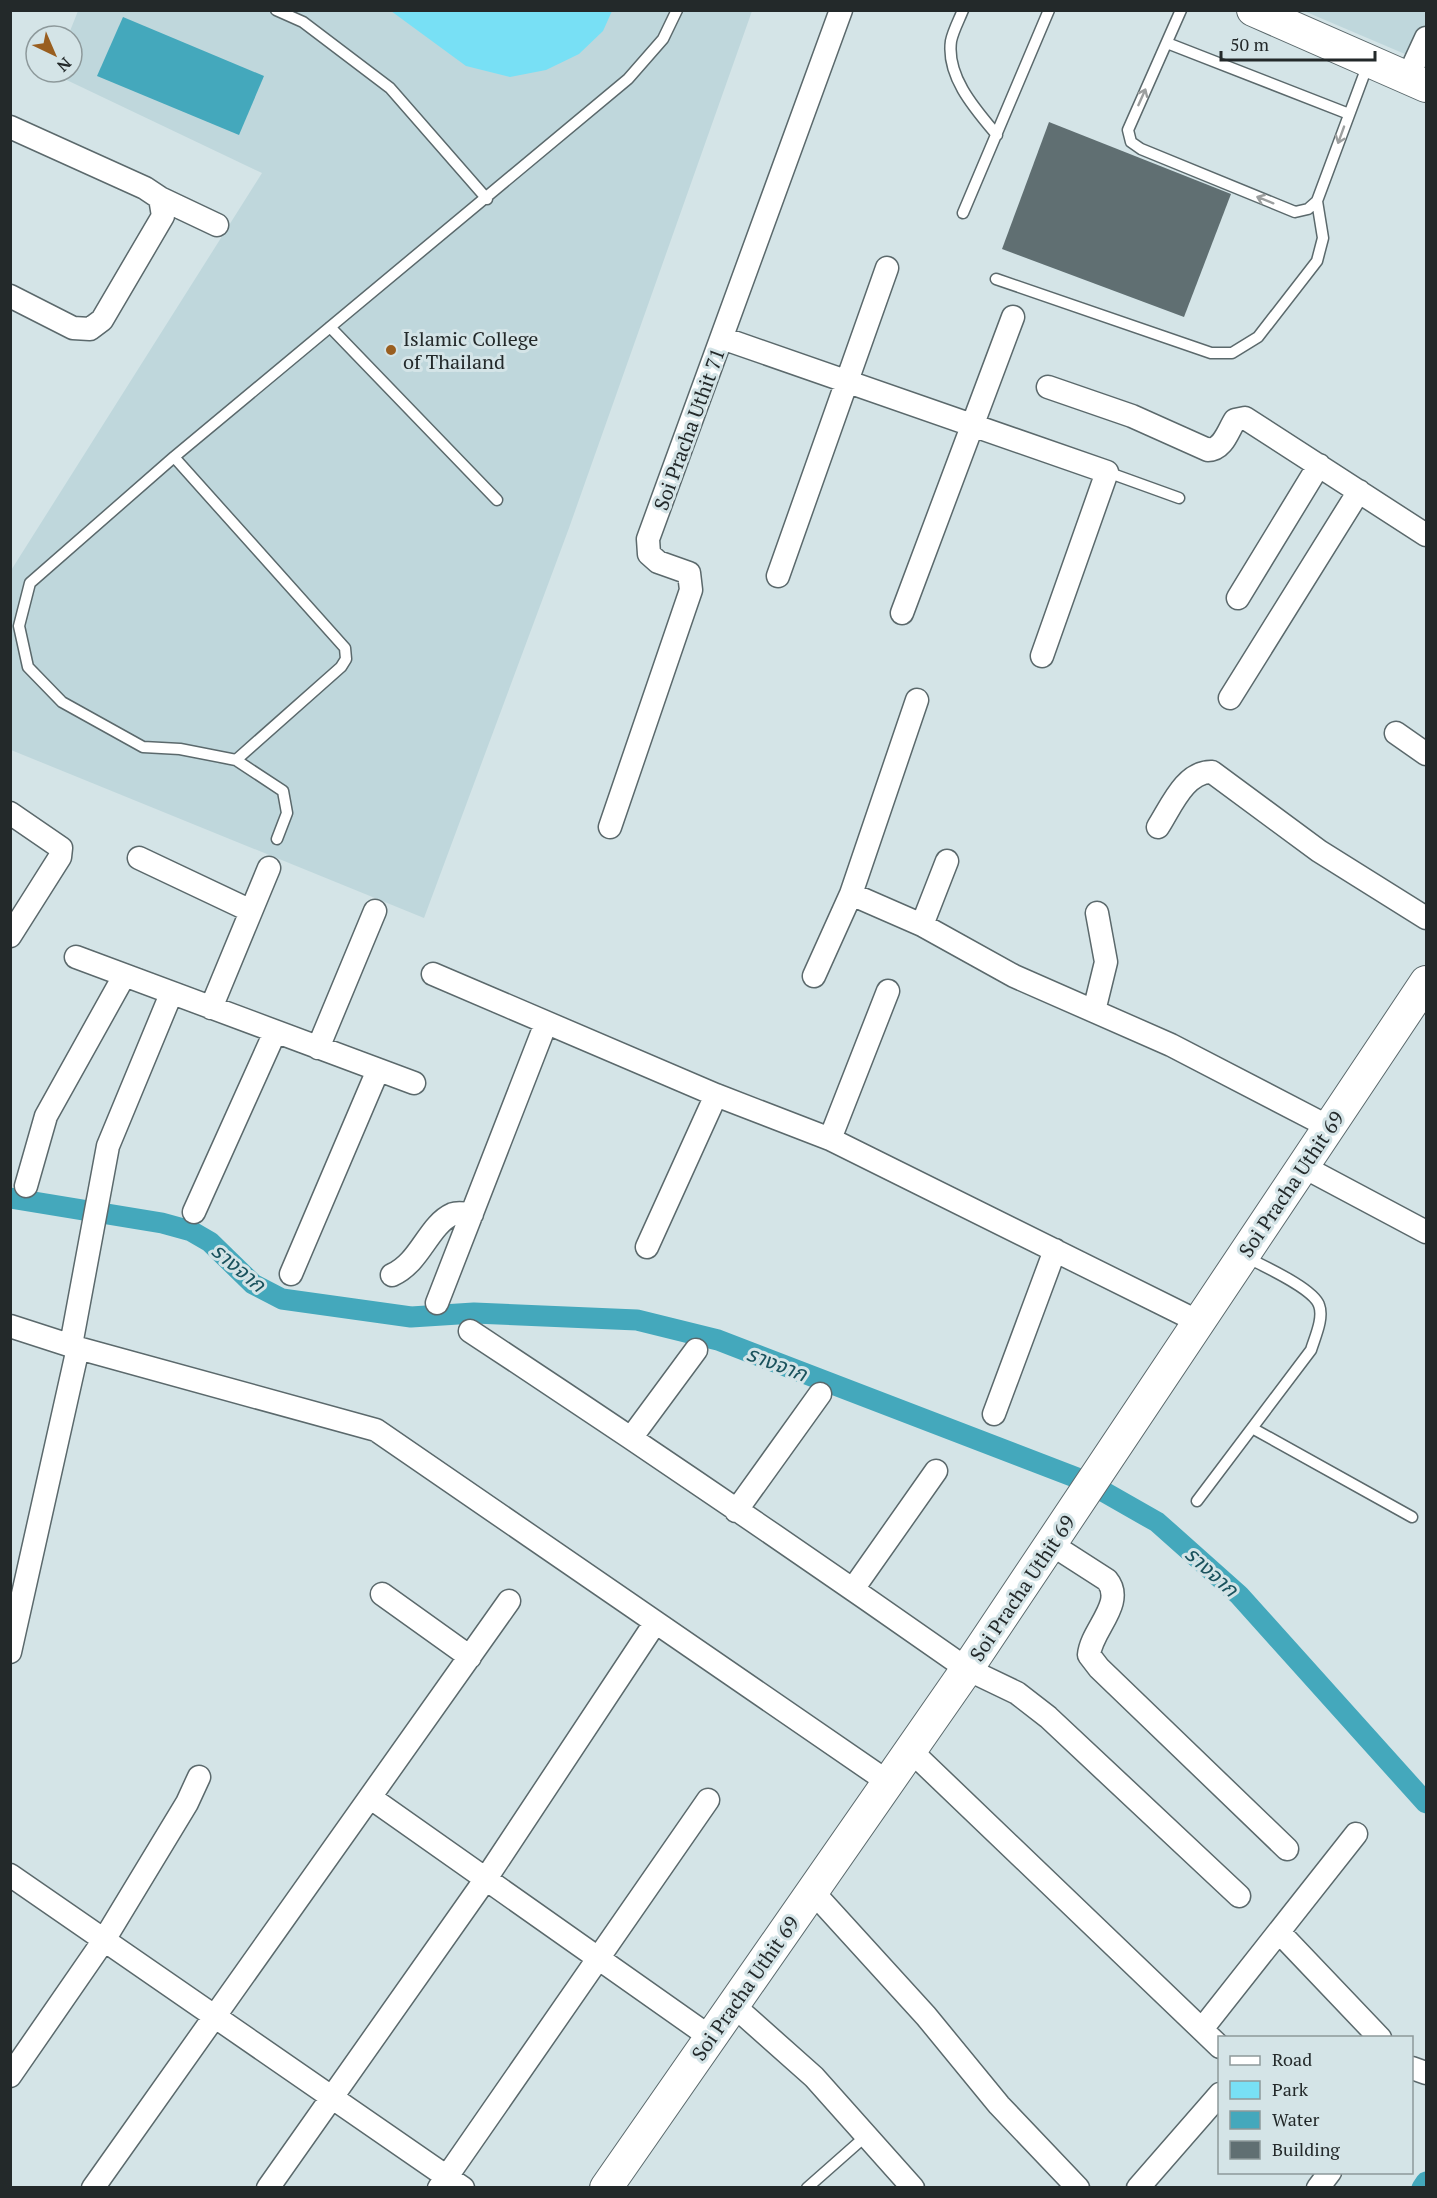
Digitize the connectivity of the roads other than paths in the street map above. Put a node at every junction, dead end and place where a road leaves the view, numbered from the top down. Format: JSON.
{"nodes":[{"id":1,"x":276,"y":10,"type":"edge"},
{"id":2,"x":676,"y":10,"type":"edge"},
{"id":3,"x":841,"y":10,"type":"edge"},
{"id":4,"x":963,"y":10,"type":"edge"},
{"id":5,"x":1049,"y":10,"type":"edge"},
{"id":6,"x":1181,"y":10,"type":"edge"},
{"id":7,"x":1253,"y":10,"type":"edge"},
{"id":8,"x":1426,"y":38,"type":"edge"},
{"id":9,"x":1167,"y":43,"type":"junction"},
{"id":10,"x":1369,"y":61,"type":"junction"},
{"id":11,"x":1417,"y":82,"type":"edge"},
{"id":12,"x":1349,"y":114,"type":"junction"},
{"id":13,"x":10,"y":127,"type":"edge"},
{"id":14,"x":997,"y":135,"type":"junction"},
{"id":15,"x":160,"y":198,"type":"junction"},
{"id":16,"x":487,"y":199,"type":"junction"},
{"id":17,"x":1317,"y":201,"type":"junction"},
{"id":18,"x":963,"y":213,"type":"dead end"},
{"id":19,"x":217,"y":225,"type":"dead end"},
{"id":20,"x":886,"y":268,"type":"dead end"},
{"id":21,"x":996,"y":279,"type":"dead end"},
{"id":22,"x":10,"y":296,"type":"edge"},
{"id":23,"x":1013,"y":317,"type":"dead end"},
{"id":24,"x":330,"y":327,"type":"junction"},
{"id":25,"x":722,"y":338,"type":"junction"},
{"id":26,"x":847,"y":381,"type":"junction"},
{"id":27,"x":1048,"y":387,"type":"dead end"},
{"id":28,"x":972,"y":425,"type":"junction"},
{"id":29,"x":174,"y":457,"type":"junction"},
{"id":30,"x":1319,"y":465,"type":"junction"},
{"id":31,"x":1107,"y":472,"type":"junction"},
{"id":32,"x":1359,"y":491,"type":"junction"},
{"id":33,"x":1179,"y":498,"type":"dead end"},
{"id":34,"x":497,"y":500,"type":"dead end"},
{"id":35,"x":1426,"y":535,"type":"edge"},
{"id":36,"x":778,"y":576,"type":"dead end"},
{"id":37,"x":1238,"y":598,"type":"dead end"},
{"id":38,"x":902,"y":613,"type":"dead end"},
{"id":39,"x":1042,"y":656,"type":"dead end"},
{"id":40,"x":1230,"y":698,"type":"dead end"},
{"id":41,"x":916,"y":700,"type":"dead end"},
{"id":42,"x":1396,"y":733,"type":"dead end"},
{"id":43,"x":1426,"y":754,"type":"edge"},
{"id":44,"x":236,"y":760,"type":"junction"},
{"id":45,"x":10,"y":813,"type":"edge"},
{"id":46,"x":610,"y":827,"type":"dead end"},
{"id":47,"x":1158,"y":827,"type":"dead end"},
{"id":48,"x":277,"y":839,"type":"dead end"},
{"id":49,"x":139,"y":858,"type":"dead end"},
{"id":50,"x":947,"y":861,"type":"dead end"},
{"id":51,"x":269,"y":868,"type":"dead end"},
{"id":52,"x":851,"y":894,"type":"junction"},
{"id":53,"x":251,"y":911,"type":"junction"},
{"id":54,"x":375,"y":911,"type":"dead end"},
{"id":55,"x":1097,"y":913,"type":"dead end"},
{"id":56,"x":1426,"y":918,"type":"edge"},
{"id":57,"x":922,"y":925,"type":"junction"},
{"id":58,"x":10,"y":936,"type":"edge"},
{"id":59,"x":76,"y":957,"type":"dead end"},
{"id":60,"x":433,"y":974,"type":"dead end"},
{"id":61,"x":124,"y":976,"type":"junction"},
{"id":62,"x":814,"y":976,"type":"dead end"},
{"id":63,"x":1426,"y":982,"type":"edge"},
{"id":64,"x":888,"y":991,"type":"dead end"},
{"id":65,"x":171,"y":994,"type":"junction"},
{"id":66,"x":211,"y":1008,"type":"junction"},
{"id":67,"x":1094,"y":1011,"type":"junction"},
{"id":68,"x":546,"y":1023,"type":"junction"},
{"id":69,"x":275,"y":1032,"type":"junction"},
{"id":70,"x":318,"y":1048,"type":"junction"},
{"id":71,"x":378,"y":1070,"type":"junction"},
{"id":72,"x":414,"y":1083,"type":"dead end"},
{"id":73,"x":716,"y":1095,"type":"junction"},
{"id":74,"x":1329,"y":1127,"type":"junction"},
{"id":75,"x":830,"y":1139,"type":"junction"},
{"id":76,"x":1304,"y":1167,"type":"junction"},
{"id":77,"x":26,"y":1186,"type":"dead end"},
{"id":78,"x":194,"y":1212,"type":"dead end"},
{"id":79,"x":472,"y":1214,"type":"junction"},
{"id":80,"x":1426,"y":1232,"type":"edge"},
{"id":81,"x":647,"y":1246,"type":"dead end"},
{"id":82,"x":1055,"y":1250,"type":"junction"},
{"id":83,"x":1243,"y":1255,"type":"junction"},
{"id":84,"x":291,"y":1274,"type":"dead end"},
{"id":85,"x":392,"y":1275,"type":"dead end"},
{"id":86,"x":437,"y":1304,"type":"dead end"},
{"id":87,"x":1199,"y":1322,"type":"junction"},
{"id":88,"x":10,"y":1326,"type":"edge"},
{"id":89,"x":470,"y":1331,"type":"dead end"},
{"id":90,"x":74,"y":1346,"type":"junction"},
{"id":91,"x":696,"y":1350,"type":"dead end"},
{"id":92,"x":820,"y":1394,"type":"dead end"},
{"id":93,"x":994,"y":1414,"type":"dead end"},
{"id":94,"x":1252,"y":1428,"type":"junction"},
{"id":95,"x":631,"y":1438,"type":"junction"},
{"id":96,"x":936,"y":1471,"type":"dead end"},
{"id":97,"x":1197,"y":1501,"type":"dead end"},
{"id":98,"x":736,"y":1511,"type":"junction"},
{"id":99,"x":1412,"y":1517,"type":"dead end"},
{"id":100,"x":1051,"y":1544,"type":"junction"},
{"id":101,"x":853,"y":1589,"type":"junction"},
{"id":102,"x":382,"y":1594,"type":"dead end"},
{"id":103,"x":509,"y":1601,"type":"dead end"},
{"id":104,"x":656,"y":1623,"type":"junction"},
{"id":105,"x":10,"y":1652,"type":"edge"},
{"id":106,"x":470,"y":1657,"type":"junction"},
{"id":107,"x":967,"y":1670,"type":"junction"},
{"id":108,"x":910,"y":1750,"type":"junction"},
{"id":109,"x":199,"y":1777,"type":"dead end"},
{"id":110,"x":888,"y":1782,"type":"junction"},
{"id":111,"x":370,"y":1798,"type":"junction"},
{"id":112,"x":708,"y":1800,"type":"dead end"},
{"id":113,"x":1356,"y":1834,"type":"dead end"},
{"id":114,"x":1287,"y":1849,"type":"dead end"},
{"id":115,"x":10,"y":1875,"type":"edge"},
{"id":116,"x":485,"y":1880,"type":"junction"},
{"id":117,"x":813,"y":1892,"type":"junction"},
{"id":118,"x":1239,"y":1896,"type":"dead end"},
{"id":119,"x":1279,"y":1932,"type":"junction"},
{"id":120,"x":104,"y":1940,"type":"junction"},
{"id":121,"x":598,"y":1959,"type":"junction"},
{"id":122,"x":733,"y":2005,"type":"junction"},
{"id":123,"x":214,"y":2016,"type":"junction"},
{"id":124,"x":1202,"y":2029,"type":"junction"},
{"id":125,"x":1379,"y":2036,"type":"edge"},
{"id":126,"x":710,"y":2037,"type":"junction"},
{"id":127,"x":1218,"y":2045,"type":"edge"},
{"id":128,"x":10,"y":2076,"type":"edge"},
{"id":129,"x":332,"y":2096,"type":"junction"},
{"id":130,"x":1218,"y":2096,"type":"edge"},
{"id":131,"x":867,"y":2135,"type":"junction"},
{"id":132,"x":1328,"y":2174,"type":"edge"},
{"id":133,"x":450,"y":2184,"type":"edge"},
{"id":134,"x":93,"y":2187,"type":"edge"},
{"id":135,"x":268,"y":2187,"type":"edge"},
{"id":136,"x":606,"y":2187,"type":"edge"},
{"id":137,"x":807,"y":2187,"type":"edge"},
{"id":138,"x":914,"y":2187,"type":"edge"},
{"id":139,"x":1078,"y":2187,"type":"edge"},
{"id":140,"x":1138,"y":2187,"type":"edge"},
{"id":141,"x":1318,"y":2187,"type":"edge"}],
"edges":[{"from":1,"to":16,"type":"lane"},
{"from":2,"to":16,"type":"lane"},
{"from":3,"to":25,"type":"street","name":"Soi Pracha Uthit 71"},
{"from":4,"to":14,"type":"lane"},
{"from":5,"to":14,"type":"lane"},
{"from":6,"to":9,"type":"lane"},
{"from":7,"to":10,"type":"street"},
{"from":8,"to":11,"type":"street"},
{"from":9,"to":12,"type":"lane"},
{"from":17,"to":9,"type":"lane","one_way":true},
{"from":10,"to":11,"type":"street"},
{"from":10,"to":12,"type":"lane"},
{"from":12,"to":17,"type":"lane","one_way":true},
{"from":13,"to":15,"type":"street"},
{"from":14,"to":18,"type":"lane"},
{"from":15,"to":19,"type":"street"},
{"from":15,"to":22,"type":"street"},
{"from":16,"to":24,"type":"lane"},
{"from":17,"to":21,"type":"lane"},
{"from":20,"to":26,"type":"street"},
{"from":23,"to":28,"type":"street"},
{"from":24,"to":29,"type":"lane"},
{"from":24,"to":34,"type":"lane"},
{"from":25,"to":26,"type":"street"},
{"from":25,"to":46,"type":"street","name":"Soi Pracha Uthit 71"},
{"from":26,"to":28,"type":"street"},
{"from":26,"to":36,"type":"street"},
{"from":27,"to":30,"type":"street"},
{"from":28,"to":31,"type":"street"},
{"from":28,"to":38,"type":"street"},
{"from":29,"to":44,"type":"lane"},
{"from":29,"to":44,"type":"lane"},
{"from":30,"to":32,"type":"street"},
{"from":30,"to":37,"type":"street"},
{"from":31,"to":33,"type":"lane"},
{"from":31,"to":39,"type":"street"},
{"from":32,"to":35,"type":"street"},
{"from":32,"to":40,"type":"street"},
{"from":41,"to":52,"type":"street"},
{"from":42,"to":43,"type":"street"},
{"from":44,"to":48,"type":"lane"},
{"from":45,"to":58,"type":"street"},
{"from":47,"to":56,"type":"street"},
{"from":49,"to":53,"type":"street"},
{"from":50,"to":57,"type":"street"},
{"from":51,"to":53,"type":"street"},
{"from":52,"to":57,"type":"street"},
{"from":52,"to":62,"type":"street"},
{"from":53,"to":66,"type":"street"},
{"from":54,"to":70,"type":"street"},
{"from":55,"to":67,"type":"street"},
{"from":57,"to":67,"type":"street"},
{"from":59,"to":61,"type":"street"},
{"from":60,"to":68,"type":"street"},
{"from":61,"to":65,"type":"street"},
{"from":61,"to":77,"type":"street"},
{"from":63,"to":74,"type":"street","name":"Soi Pracha Uthit 69"},
{"from":64,"to":75,"type":"street"},
{"from":65,"to":66,"type":"street"},
{"from":65,"to":90,"type":"street"},
{"from":66,"to":69,"type":"street"},
{"from":67,"to":74,"type":"street"},
{"from":68,"to":73,"type":"street"},
{"from":68,"to":79,"type":"street"},
{"from":69,"to":70,"type":"street"},
{"from":69,"to":78,"type":"street"},
{"from":70,"to":71,"type":"street"},
{"from":71,"to":72,"type":"street"},
{"from":71,"to":84,"type":"street"},
{"from":73,"to":75,"type":"street"},
{"from":73,"to":81,"type":"street"},
{"from":74,"to":76,"type":"street","name":"Soi Pracha Uthit 69"},
{"from":75,"to":82,"type":"street"},
{"from":76,"to":80,"type":"street"},
{"from":76,"to":83,"type":"street","name":"Soi Pracha Uthit 69"},
{"from":79,"to":85,"type":"street"},
{"from":79,"to":86,"type":"street"},
{"from":82,"to":87,"type":"street"},
{"from":82,"to":93,"type":"street"},
{"from":83,"to":87,"type":"street","name":"Soi Pracha Uthit 69"},
{"from":83,"to":94,"type":"lane"},
{"from":87,"to":100,"type":"street","name":"Soi Pracha Uthit 69"},
{"from":88,"to":90,"type":"street"},
{"from":89,"to":95,"type":"street"},
{"from":90,"to":104,"type":"street"},
{"from":90,"to":105,"type":"street"},
{"from":91,"to":95,"type":"street"},
{"from":92,"to":98,"type":"street"},
{"from":94,"to":97,"type":"lane"},
{"from":94,"to":99,"type":"lane"},
{"from":95,"to":98,"type":"street"},
{"from":96,"to":101,"type":"street"},
{"from":98,"to":101,"type":"street"},
{"from":100,"to":107,"type":"street","name":"Soi Pracha Uthit 69"},
{"from":100,"to":114,"type":"street"},
{"from":101,"to":107,"type":"street"},
{"from":102,"to":106,"type":"street"},
{"from":103,"to":106,"type":"street"},
{"from":104,"to":110,"type":"street"},
{"from":104,"to":116,"type":"street"},
{"from":106,"to":111,"type":"street"},
{"from":107,"to":108,"type":"street","name":"Soi Pracha Uthit 69"},
{"from":107,"to":118,"type":"street"},
{"from":108,"to":110,"type":"street","name":"Soi Pracha Uthit 69"},
{"from":108,"to":124,"type":"street"},
{"from":109,"to":120,"type":"street"},
{"from":110,"to":117,"type":"street","name":"Soi Pracha Uthit 69"},
{"from":111,"to":116,"type":"street"},
{"from":111,"to":123,"type":"street"},
{"from":112,"to":121,"type":"street"},
{"from":113,"to":119,"type":"street"},
{"from":115,"to":120,"type":"street"},
{"from":116,"to":121,"type":"street"},
{"from":116,"to":129,"type":"street"},
{"from":117,"to":122,"type":"street","name":"Soi Pracha Uthit 69"},
{"from":117,"to":139,"type":"street"},
{"from":119,"to":124,"type":"street"},
{"from":119,"to":125,"type":"street"},
{"from":120,"to":123,"type":"street"},
{"from":120,"to":128,"type":"street"},
{"from":121,"to":126,"type":"street"},
{"from":121,"to":133,"type":"street"},
{"from":122,"to":126,"type":"street","name":"Soi Pracha Uthit 69"},
{"from":122,"to":131,"type":"street"},
{"from":123,"to":129,"type":"street"},
{"from":123,"to":134,"type":"street"},
{"from":124,"to":127,"type":"street"},
{"from":126,"to":136,"type":"street","name":"Soi Pracha Uthit 69"},
{"from":129,"to":133,"type":"street"},
{"from":129,"to":135,"type":"street"},
{"from":130,"to":140,"type":"street"},
{"from":131,"to":137,"type":"lane"},
{"from":131,"to":138,"type":"street"},
{"from":132,"to":141,"type":"street"}]}
